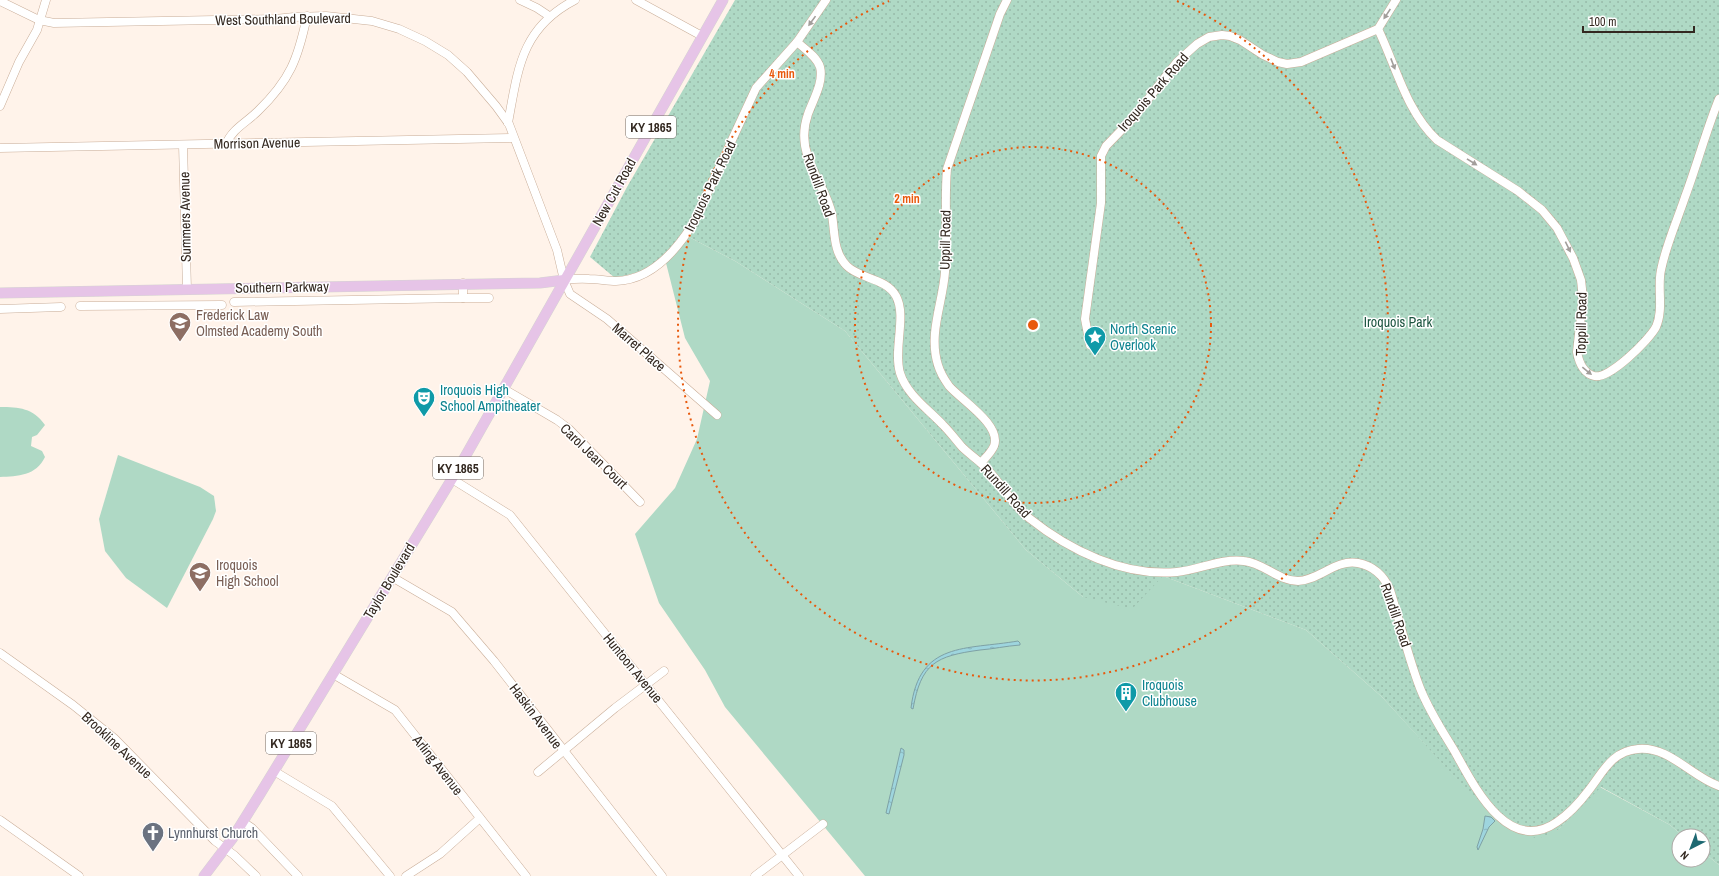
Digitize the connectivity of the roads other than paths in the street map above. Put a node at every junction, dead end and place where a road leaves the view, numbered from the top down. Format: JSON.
{"nodes":[{"id":1,"x":46,"y":0,"type":"edge"},
{"id":2,"x":520,"y":0,"type":"edge"},
{"id":3,"x":575,"y":0,"type":"edge"},
{"id":4,"x":636,"y":0,"type":"edge"},
{"id":5,"x":723,"y":0,"type":"edge"},
{"id":6,"x":826,"y":0,"type":"edge"},
{"id":7,"x":1007,"y":0,"type":"edge"},
{"id":8,"x":1396,"y":0,"type":"edge"},
{"id":9,"x":0,"y":1,"type":"edge"},
{"id":10,"x":307,"y":16,"type":"junction"},
{"id":11,"x":549,"y":16,"type":"junction"},
{"id":12,"x":39,"y":20,"type":"junction"},
{"id":13,"x":1378,"y":29,"type":"junction"},
{"id":14,"x":702,"y":36,"type":"junction"},
{"id":15,"x":797,"y":42,"type":"junction"},
{"id":16,"x":1719,"y":100,"type":"edge"},
{"id":17,"x":0,"y":106,"type":"edge"},
{"id":18,"x":508,"y":123,"type":"junction"},
{"id":19,"x":513,"y":138,"type":"junction"},
{"id":20,"x":226,"y":144,"type":"junction"},
{"id":21,"x":183,"y":145,"type":"junction"},
{"id":22,"x":0,"y":148,"type":"edge"},
{"id":23,"x":564,"y":280,"type":"junction"},
{"id":24,"x":463,"y":283,"type":"junction"},
{"id":25,"x":253,"y":288,"type":"junction"},
{"id":26,"x":187,"y":289,"type":"junction"},
{"id":27,"x":0,"y":293,"type":"edge"},
{"id":28,"x":463,"y":298,"type":"junction"},
{"id":29,"x":489,"y":298,"type":"dead end"},
{"id":30,"x":234,"y":302,"type":"dead end"},
{"id":31,"x":254,"y":302,"type":"junction"},
{"id":32,"x":222,"y":305,"type":"dead end"},
{"id":33,"x":80,"y":306,"type":"dead end"},
{"id":34,"x":61,"y":307,"type":"dead end"},
{"id":35,"x":0,"y":308,"type":"edge"},
{"id":36,"x":1090,"y":345,"type":"dead end"},
{"id":37,"x":504,"y":389,"type":"junction"},
{"id":38,"x":717,"y":415,"type":"dead end"},
{"id":39,"x":981,"y":463,"type":"junction"},
{"id":40,"x":452,"y":479,"type":"junction"},
{"id":41,"x":640,"y":502,"type":"dead end"},
{"id":42,"x":392,"y":577,"type":"junction"},
{"id":43,"x":0,"y":653,"type":"edge"},
{"id":44,"x":664,"y":671,"type":"dead end"},
{"id":45,"x":333,"y":674,"type":"junction"},
{"id":46,"x":646,"y":684,"type":"junction"},
{"id":47,"x":563,"y":751,"type":"junction"},
{"id":48,"x":274,"y":771,"type":"junction"},
{"id":49,"x":538,"y":772,"type":"dead end"},
{"id":50,"x":1719,"y":786,"type":"edge"},
{"id":51,"x":480,"y":818,"type":"junction"},
{"id":52,"x":0,"y":820,"type":"edge"},
{"id":53,"x":243,"y":822,"type":"junction"},
{"id":54,"x":823,"y":824,"type":"dead end"},
{"id":55,"x":225,"y":848,"type":"junction"},
{"id":56,"x":783,"y":855,"type":"junction"},
{"id":57,"x":79,"y":876,"type":"edge"},
{"id":58,"x":204,"y":876,"type":"edge"},
{"id":59,"x":256,"y":876,"type":"edge"},
{"id":60,"x":298,"y":876,"type":"edge"},
{"id":61,"x":390,"y":876,"type":"edge"},
{"id":62,"x":406,"y":876,"type":"edge"},
{"id":63,"x":526,"y":876,"type":"edge"},
{"id":64,"x":662,"y":876,"type":"edge"},
{"id":65,"x":755,"y":876,"type":"edge"},
{"id":66,"x":799,"y":876,"type":"edge"}],
"edges":[{"from":1,"to":12,"type":"street"},
{"from":2,"to":11,"type":"street"},
{"from":3,"to":11,"type":"street"},
{"from":4,"to":14,"type":"street"},
{"from":5,"to":14,"type":"main road","name":"New Cut Road","number":"KY 1865"},
{"from":6,"to":15,"type":"street","one_way":true},
{"from":7,"to":39,"type":"street","name":"Uppill Road"},
{"from":8,"to":13,"type":"street","one_way":true},
{"from":9,"to":12,"type":"street","name":"West Southland Boulevard"},
{"from":10,"to":12,"type":"street","name":"West Southland Boulevard"},
{"from":10,"to":18,"type":"street","name":"West Southland Boulevard"},
{"from":10,"to":20,"type":"street"},
{"from":11,"to":18,"type":"street"},
{"from":12,"to":17,"type":"street"},
{"from":13,"to":16,"type":"street","name":"Toppill Road","one_way":true},
{"from":13,"to":36,"type":"street","name":"Iroquois Park Road"},
{"from":14,"to":23,"type":"main road","name":"New Cut Road","number":"KY 1865"},
{"from":15,"to":23,"type":"street","name":"Iroquois Park Road"},
{"from":15,"to":39,"type":"street","name":"Rundill Road"},
{"from":18,"to":19,"type":"street","name":"West Southland Boulevard"},
{"from":19,"to":20,"type":"street","name":"Morrison Avenue"},
{"from":19,"to":23,"type":"street","name":"West Southland Boulevard"},
{"from":20,"to":21,"type":"street","name":"Morrison Avenue"},
{"from":21,"to":22,"type":"street","name":"Morrison Avenue"},
{"from":21,"to":26,"type":"street","name":"Summers Avenue"},
{"from":23,"to":24,"type":"main road","name":"Southern Parkway"},
{"from":23,"to":37,"type":"main road","name":"Taylor Boulevard","number":"KY 1865"},
{"from":23,"to":38,"type":"street","name":"Marret Place"},
{"from":24,"to":25,"type":"main road","name":"Southern Parkway"},
{"from":24,"to":28,"type":"street"},
{"from":25,"to":26,"type":"main road","name":"Southern Parkway"},
{"from":25,"to":31,"type":"street"},
{"from":26,"to":27,"type":"main road","name":"Southern Parkway"},
{"from":28,"to":29,"type":"street"},
{"from":28,"to":31,"type":"street"},
{"from":30,"to":31,"type":"street"},
{"from":32,"to":33,"type":"street"},
{"from":34,"to":35,"type":"street"},
{"from":37,"to":40,"type":"main road","name":"Taylor Boulevard","number":"KY 1865"},
{"from":37,"to":41,"type":"street","name":"Carol Jean Court"},
{"from":39,"to":50,"type":"street","name":"Rundill Road"},
{"from":40,"to":42,"type":"main road","name":"Taylor Boulevard","number":"KY 1865"},
{"from":40,"to":46,"type":"street","name":"Huntoon Avenue"},
{"from":42,"to":45,"type":"main road","name":"Taylor Boulevard","number":"KY 1865"},
{"from":42,"to":47,"type":"street","name":"Haskin Avenue"},
{"from":43,"to":55,"type":"street","name":"Brookline Avenue"},
{"from":44,"to":46,"type":"street"},
{"from":45,"to":48,"type":"main road","name":"Taylor Boulevard","number":"KY 1865"},
{"from":45,"to":51,"type":"street","name":"Arling Avenue"},
{"from":46,"to":47,"type":"street"},
{"from":46,"to":56,"type":"street","name":"Huntoon Avenue"},
{"from":47,"to":49,"type":"street"},
{"from":47,"to":64,"type":"street","name":"Haskin Avenue"},
{"from":48,"to":53,"type":"main road","name":"Taylor Boulevard","number":"KY 1865"},
{"from":48,"to":61,"type":"street"},
{"from":51,"to":62,"type":"street"},
{"from":51,"to":63,"type":"street","name":"Arling Avenue"},
{"from":52,"to":57,"type":"street"},
{"from":53,"to":55,"type":"main road","name":"Taylor Boulevard","number":"KY 1865"},
{"from":53,"to":60,"type":"street"},
{"from":54,"to":56,"type":"street"},
{"from":55,"to":58,"type":"main road","name":"Taylor Boulevard","number":"KY 1865"},
{"from":55,"to":59,"type":"street","name":"Brookline Avenue"},
{"from":56,"to":65,"type":"street"},
{"from":56,"to":66,"type":"street","name":"Huntoon Avenue"}]}
